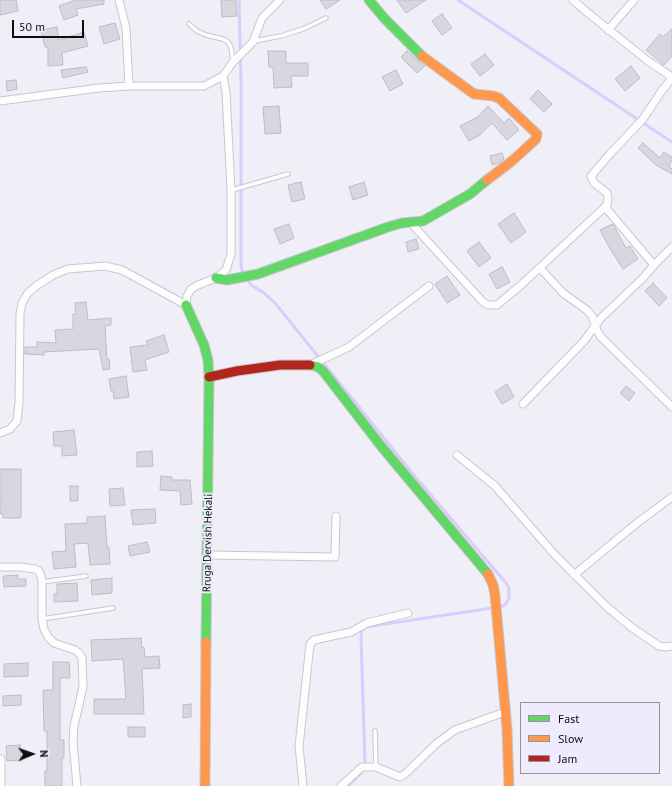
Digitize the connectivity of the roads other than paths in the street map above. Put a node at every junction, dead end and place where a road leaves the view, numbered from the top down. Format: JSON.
{"nodes":[{"id":1,"x":119,"y":0,"type":"edge"},
{"id":2,"x":280,"y":0,"type":"edge"},
{"id":3,"x":368,"y":0,"type":"edge"},
{"id":4,"x":573,"y":0,"type":"edge"},
{"id":5,"x":634,"y":0,"type":"edge"},
{"id":6,"x":326,"y":18,"type":"dead end"},
{"id":7,"x":188,"y":24,"type":"dead end"},
{"id":8,"x":608,"y":30,"type":"junction"},
{"id":9,"x":251,"y":44,"type":"junction"},
{"id":10,"x":234,"y":60,"type":"junction"},
{"id":11,"x":223,"y":76,"type":"junction"},
{"id":12,"x":672,"y":77,"type":"edge"},
{"id":13,"x":129,"y":86,"type":"junction"},
{"id":14,"x":0,"y":101,"type":"edge"},
{"id":15,"x":288,"y":174,"type":"dead end"},
{"id":16,"x":231,"y":190,"type":"junction"},
{"id":17,"x":605,"y":207,"type":"junction"},
{"id":18,"x":410,"y":222,"type":"junction"},
{"id":19,"x":672,"y":247,"type":"edge"},
{"id":20,"x":654,"y":265,"type":"junction"},
{"id":21,"x":540,"y":268,"type":"junction"},
{"id":22,"x":216,"y":278,"type":"junction"},
{"id":23,"x":429,"y":286,"type":"dead end"},
{"id":24,"x":186,"y":305,"type":"junction"},
{"id":25,"x":595,"y":326,"type":"junction"},
{"id":26,"x":313,"y":364,"type":"junction"},
{"id":27,"x":209,"y":378,"type":"junction"},
{"id":28,"x":523,"y":404,"type":"dead end"},
{"id":29,"x":672,"y":407,"type":"edge"},
{"id":30,"x":0,"y":433,"type":"edge"},
{"id":31,"x":457,"y":454,"type":"dead end"},
{"id":32,"x":672,"y":497,"type":"edge"},
{"id":33,"x":336,"y":516,"type":"dead end"},
{"id":34,"x":208,"y":555,"type":"junction"},
{"id":35,"x":0,"y":567,"type":"edge"},
{"id":36,"x":574,"y":575,"type":"junction"},
{"id":37,"x":86,"y":576,"type":"dead end"},
{"id":38,"x":42,"y":582,"type":"junction"},
{"id":39,"x":113,"y":608,"type":"dead end"},
{"id":40,"x":408,"y":614,"type":"dead end"},
{"id":41,"x":42,"y":619,"type":"junction"},
{"id":42,"x":672,"y":646,"type":"edge"},
{"id":43,"x":505,"y":712,"type":"junction"},
{"id":44,"x":375,"y":731,"type":"dead end"},
{"id":45,"x":1,"y":759,"type":"dead end"},
{"id":46,"x":375,"y":767,"type":"junction"},
{"id":47,"x":2,"y":786,"type":"edge"},
{"id":48,"x":77,"y":786,"type":"edge"},
{"id":49,"x":205,"y":786,"type":"edge"},
{"id":50,"x":303,"y":786,"type":"edge"},
{"id":51,"x":341,"y":786,"type":"edge"},
{"id":52,"x":508,"y":786,"type":"edge"}],
"edges":[{"from":1,"to":13,"type":"street"},
{"from":2,"to":9,"type":"street"},
{"from":3,"to":18,"type":"street"},
{"from":4,"to":8,"type":"street"},
{"from":5,"to":8,"type":"street"},
{"from":6,"to":9,"type":"lane"},
{"from":7,"to":10,"type":"lane"},
{"from":8,"to":12,"type":"street"},
{"from":9,"to":10,"type":"street"},
{"from":10,"to":11,"type":"street"},
{"from":11,"to":13,"type":"street"},
{"from":11,"to":16,"type":"street"},
{"from":12,"to":17,"type":"street"},
{"from":13,"to":14,"type":"street"},
{"from":15,"to":16,"type":"lane"},
{"from":16,"to":22,"type":"street"},
{"from":17,"to":20,"type":"street"},
{"from":17,"to":21,"type":"street"},
{"from":18,"to":21,"type":"street"},
{"from":18,"to":22,"type":"street"},
{"from":19,"to":20,"type":"street"},
{"from":20,"to":25,"type":"street"},
{"from":21,"to":25,"type":"street"},
{"from":22,"to":24,"type":"street"},
{"from":23,"to":26,"type":"street"},
{"from":24,"to":27,"type":"street","name":"Rruga Dervish Hekali"},
{"from":24,"to":30,"type":"street"},
{"from":25,"to":28,"type":"street"},
{"from":25,"to":29,"type":"street"},
{"from":26,"to":27,"type":"street"},
{"from":26,"to":43,"type":"street"},
{"from":27,"to":34,"type":"street","name":"Rruga Dervish Hekali"},
{"from":31,"to":36,"type":"street"},
{"from":32,"to":36,"type":"street"},
{"from":33,"to":34,"type":"street"},
{"from":34,"to":49,"type":"street","name":"Rruga Dervish Hekali"},
{"from":35,"to":38,"type":"street"},
{"from":36,"to":42,"type":"street"},
{"from":37,"to":38,"type":"lane"},
{"from":38,"to":41,"type":"street"},
{"from":39,"to":41,"type":"lane"},
{"from":40,"to":50,"type":"street"},
{"from":41,"to":48,"type":"street"},
{"from":43,"to":46,"type":"street"},
{"from":43,"to":52,"type":"street"},
{"from":44,"to":46,"type":"lane"},
{"from":45,"to":47,"type":"street"},
{"from":46,"to":51,"type":"street"}]}
